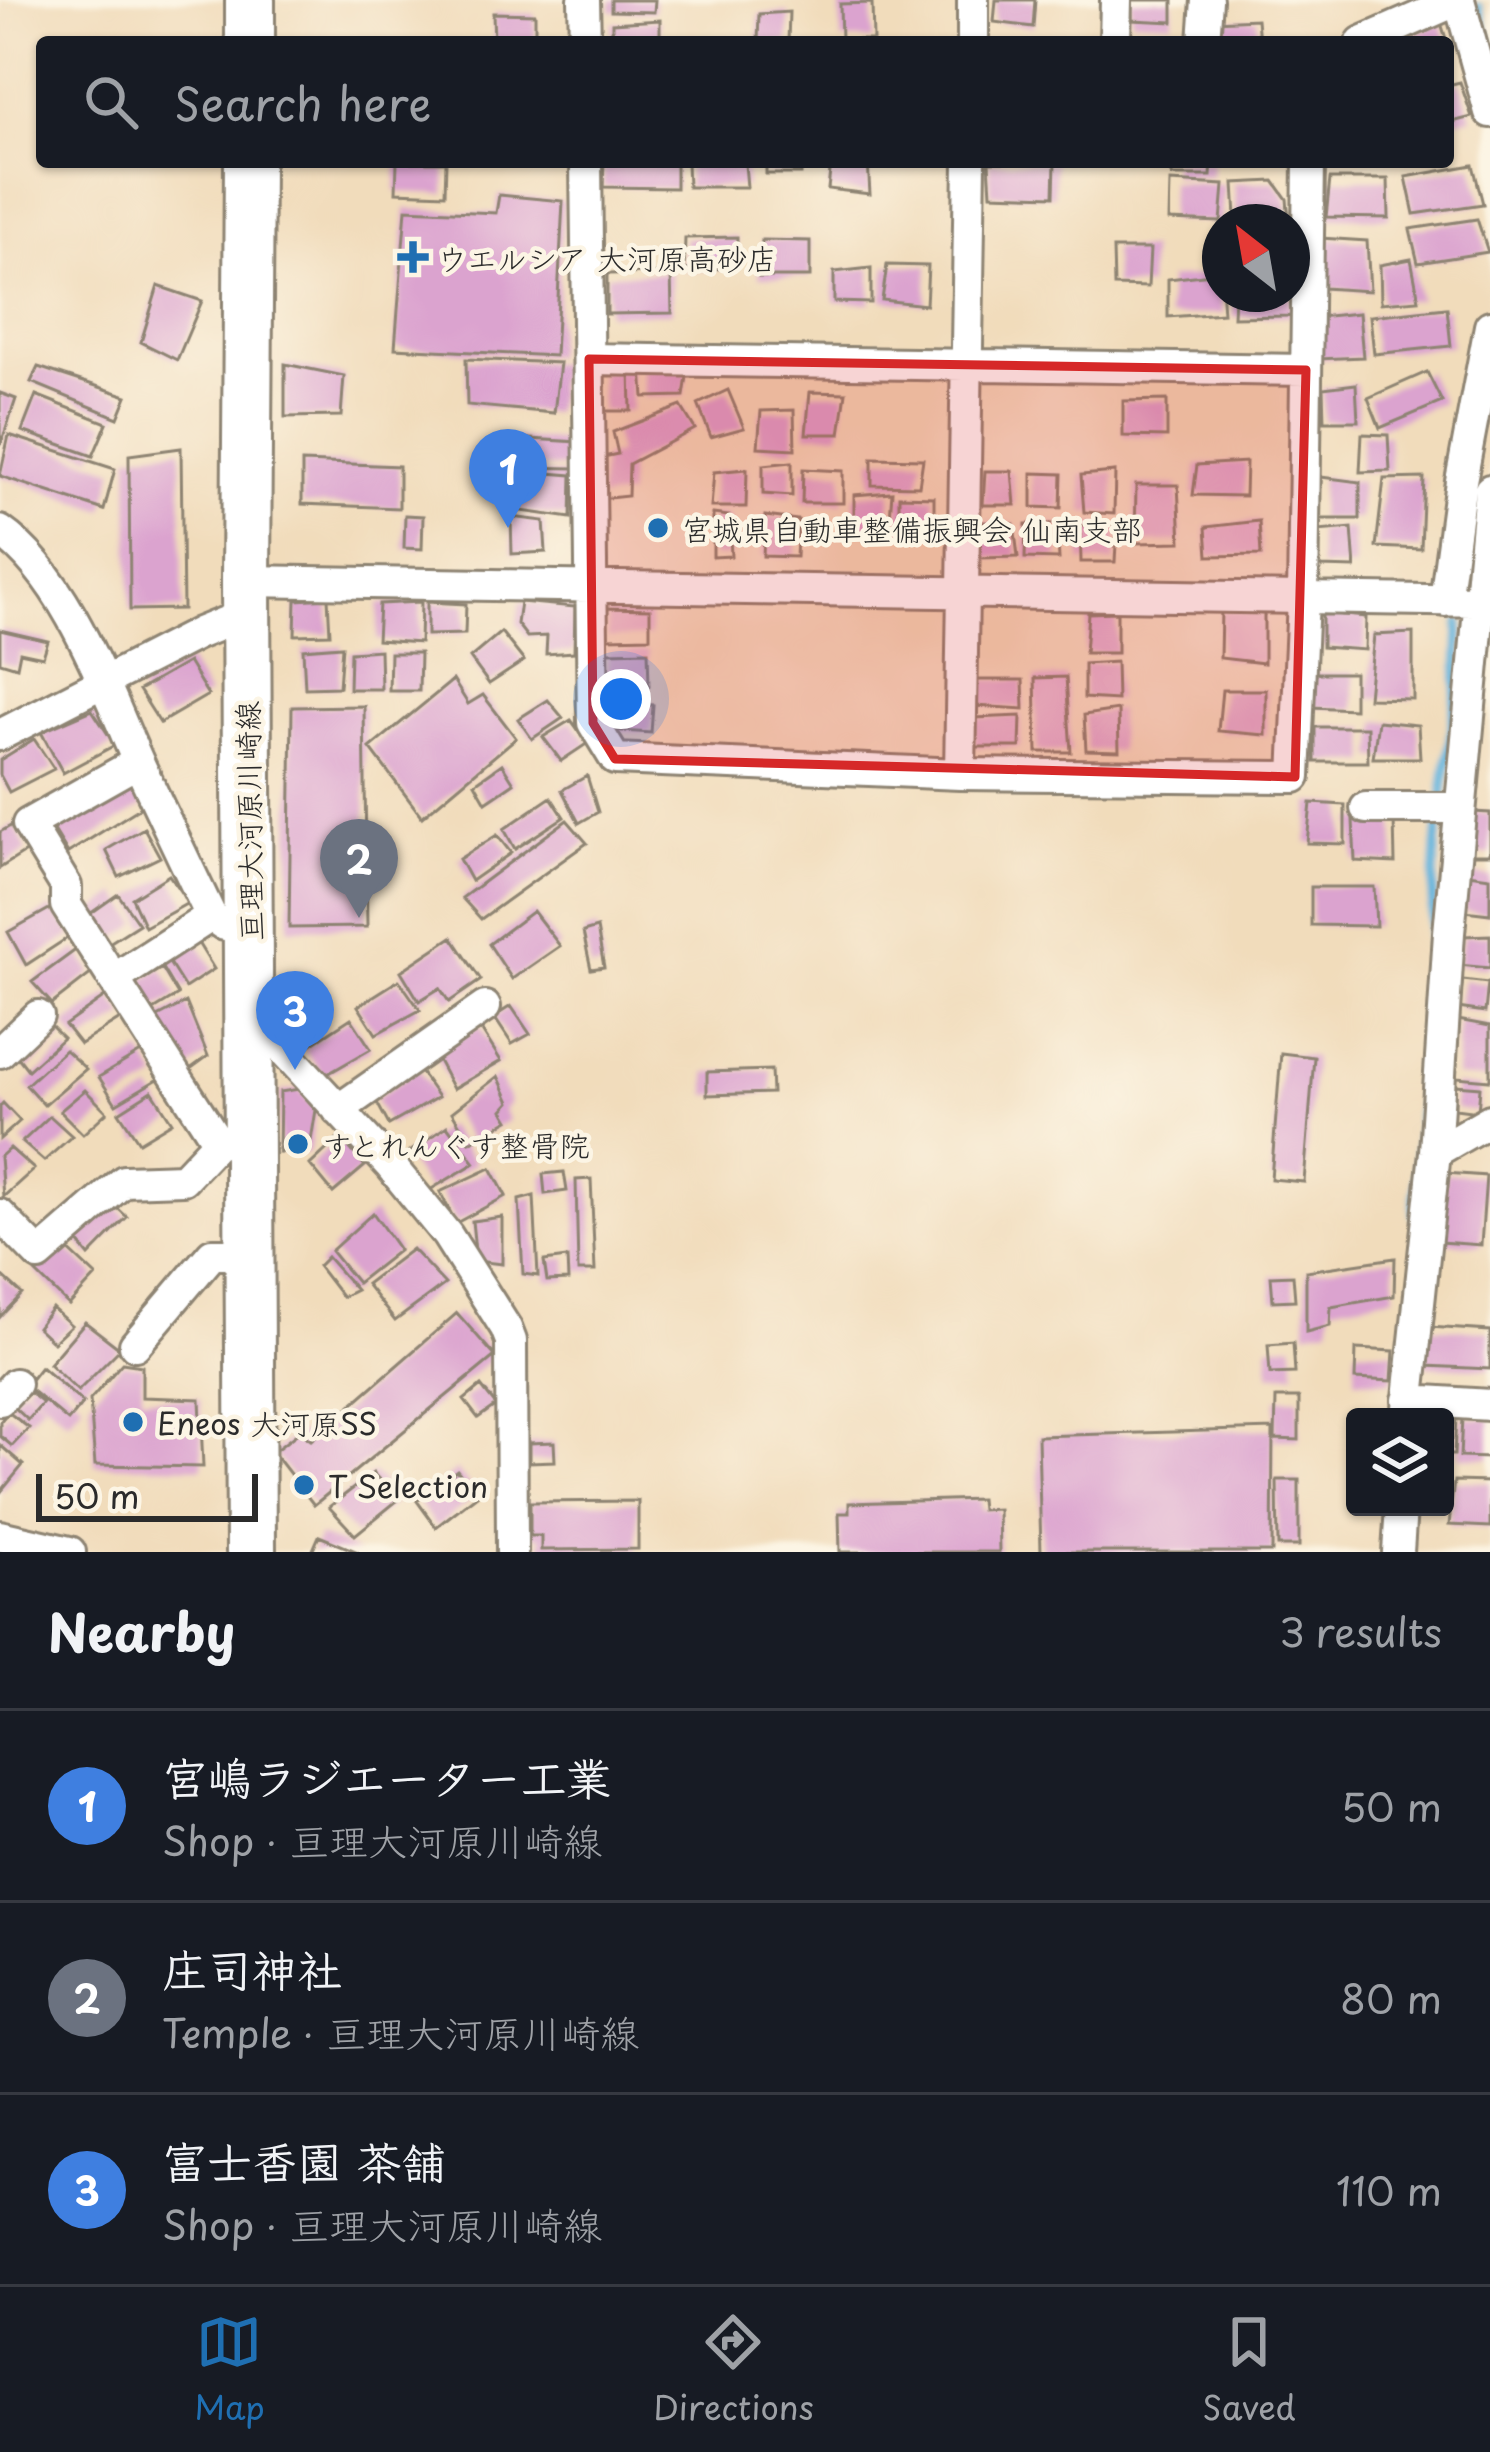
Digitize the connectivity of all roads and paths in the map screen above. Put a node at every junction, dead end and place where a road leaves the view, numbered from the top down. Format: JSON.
{"nodes":[{"id":1,"x":250,"y":0,"type":"edge"},
{"id":2,"x":584,"y":0,"type":"edge"},
{"id":3,"x":974,"y":0,"type":"edge"},
{"id":4,"x":1116,"y":0,"type":"edge"},
{"id":5,"x":1208,"y":0,"type":"edge"},
{"id":6,"x":1459,"y":0,"type":"edge"},
{"id":7,"x":250,"y":36,"type":"edge"},
{"id":8,"x":585,"y":36,"type":"edge"},
{"id":9,"x":973,"y":36,"type":"edge"},
{"id":10,"x":1115,"y":36,"type":"edge"},
{"id":11,"x":1205,"y":36,"type":"edge"},
{"id":12,"x":1376,"y":36,"type":"edge"},
{"id":13,"x":1490,"y":112,"type":"edge"},
{"id":14,"x":249,"y":168,"type":"edge"},
{"id":15,"x":586,"y":168,"type":"edge"},
{"id":16,"x":970,"y":168,"type":"edge"},
{"id":17,"x":1309,"y":168,"type":"edge"},
{"id":18,"x":1490,"y":326,"type":"edge"},
{"id":19,"x":589,"y":358,"type":"junction"},
{"id":20,"x":967,"y":364,"type":"junction"},
{"id":21,"x":1306,"y":370,"type":"junction"},
{"id":22,"x":1490,"y":490,"type":"edge"},
{"id":23,"x":0,"y":531,"type":"edge"},
{"id":24,"x":591,"y":589,"type":"junction"},
{"id":25,"x":964,"y":594,"type":"junction"},
{"id":26,"x":246,"y":597,"type":"junction"},
{"id":27,"x":1303,"y":598,"type":"junction"},
{"id":28,"x":1445,"y":601,"type":"junction"},
{"id":29,"x":1485,"y":601,"type":"edge"},
{"id":30,"x":103,"y":681,"type":"junction"},
{"id":31,"x":0,"y":736,"type":"edge"},
{"id":32,"x":138,"y":762,"type":"junction"},
{"id":33,"x":960,"y":774,"type":"junction"},
{"id":34,"x":1366,"y":808,"type":"dead end"},
{"id":35,"x":1447,"y":808,"type":"junction"},
{"id":36,"x":230,"y":920,"type":"junction"},
{"id":37,"x":114,"y":979,"type":"junction"},
{"id":38,"x":484,"y":1007,"type":"dead end"},
{"id":39,"x":249,"y":1013,"type":"junction"},
{"id":40,"x":38,"y":1016,"type":"dead end"},
{"id":41,"x":0,"y":1052,"type":"edge"},
{"id":42,"x":338,"y":1110,"type":"junction"},
{"id":43,"x":1490,"y":1120,"type":"edge"},
{"id":44,"x":234,"y":1143,"type":"junction"},
{"id":45,"x":1435,"y":1152,"type":"junction"},
{"id":46,"x":0,"y":1215,"type":"edge"},
{"id":47,"x":250,"y":1254,"type":"junction"},
{"id":48,"x":135,"y":1345,"type":"dead end"},
{"id":49,"x":1490,"y":1405,"type":"edge"},
{"id":50,"x":1407,"y":1408,"type":"edge"},
{"id":51,"x":1428,"y":1408,"type":"edge"},
{"id":52,"x":1400,"y":1516,"type":"edge"},
{"id":53,"x":0,"y":1536,"type":"edge"},
{"id":54,"x":70,"y":1552,"type":"edge"},
{"id":55,"x":251,"y":1552,"type":"edge"},
{"id":56,"x":512,"y":1552,"type":"edge"},
{"id":57,"x":1398,"y":1552,"type":"edge"}],
"edges":[{"from":1,"to":7,"type":"main road"},
{"from":2,"to":8,"type":"street"},
{"from":3,"to":9,"type":"street"},
{"from":4,"to":10,"type":"street"},
{"from":5,"to":11,"type":"street"},
{"from":6,"to":12,"type":"street"},
{"from":6,"to":13,"type":"street"},
{"from":14,"to":26,"type":"main road","name":"亘理大河原川崎線"},
{"from":15,"to":19,"type":"street"},
{"from":16,"to":20,"type":"street"},
{"from":17,"to":21,"type":"street"},
{"from":18,"to":28,"type":"street"},
{"from":19,"to":20,"type":"street"},
{"from":19,"to":24,"type":"street"},
{"from":20,"to":21,"type":"street"},
{"from":20,"to":25,"type":"street"},
{"from":21,"to":27,"type":"street"},
{"from":22,"to":29,"type":"street"},
{"from":23,"to":30,"type":"street"},
{"from":24,"to":25,"type":"street"},
{"from":24,"to":26,"type":"street"},
{"from":24,"to":33,"type":"street"},
{"from":25,"to":27,"type":"street"},
{"from":25,"to":33,"type":"street"},
{"from":26,"to":30,"type":"street"},
{"from":26,"to":36,"type":"main road","name":"亘理大河原川崎線"},
{"from":27,"to":28,"type":"street"},
{"from":27,"to":33,"type":"street"},
{"from":28,"to":29,"type":"street"},
{"from":29,"to":35,"type":"street"},
{"from":30,"to":31,"type":"street"},
{"from":30,"to":32,"type":"street"},
{"from":32,"to":36,"type":"street"},
{"from":32,"to":37,"type":"street"},
{"from":34,"to":35,"type":"street"},
{"from":35,"to":45,"type":"street"},
{"from":36,"to":37,"type":"street"},
{"from":36,"to":39,"type":"main road","name":"亘理大河原川崎線"},
{"from":37,"to":44,"type":"street"},
{"from":38,"to":42,"type":"street"},
{"from":39,"to":42,"type":"street"},
{"from":39,"to":44,"type":"main road","name":"亘理大河原川崎線"},
{"from":40,"to":41,"type":"street"},
{"from":42,"to":56,"type":"street"},
{"from":43,"to":45,"type":"street"},
{"from":44,"to":46,"type":"street"},
{"from":44,"to":47,"type":"main road","name":"亘理大河原川崎線"},
{"from":45,"to":50,"type":"street"},
{"from":47,"to":48,"type":"street"},
{"from":47,"to":55,"type":"main road","name":"亘理大河原川崎線"},
{"from":49,"to":51,"type":"street"},
{"from":52,"to":57,"type":"street"},
{"from":53,"to":54,"type":"street"}]}
